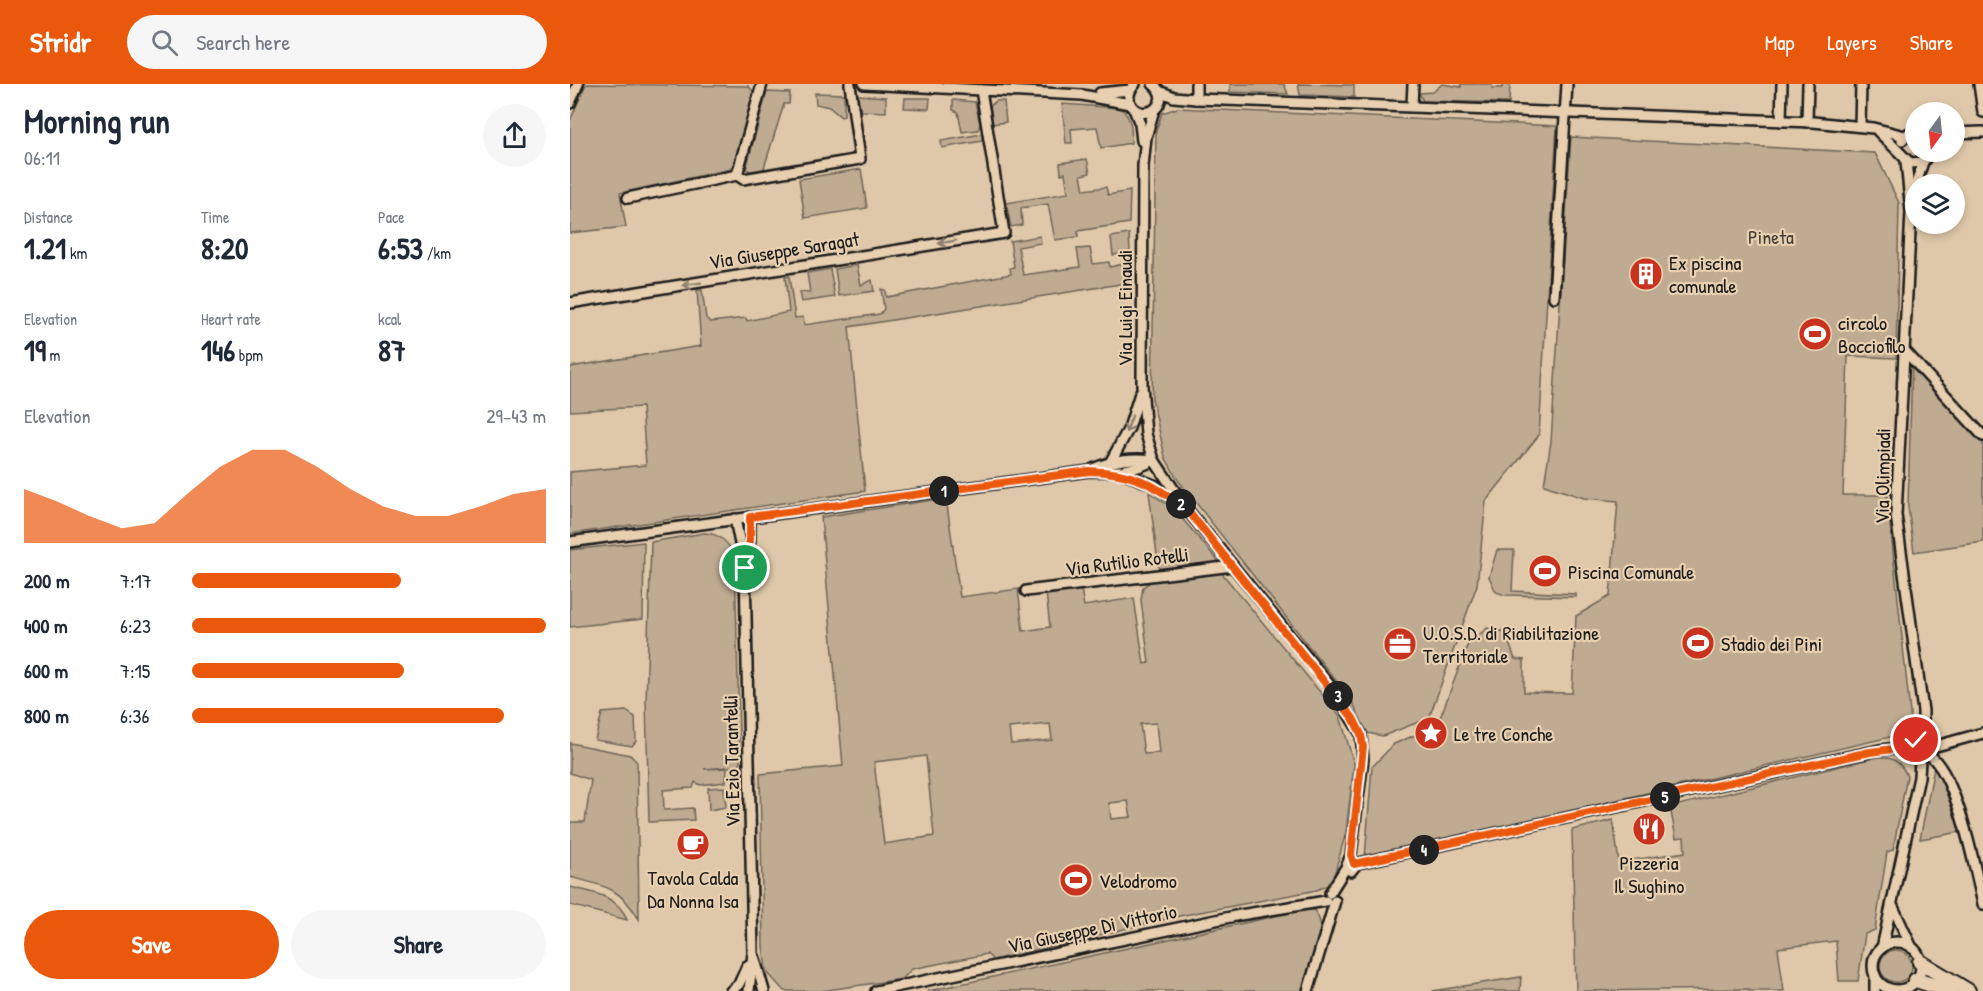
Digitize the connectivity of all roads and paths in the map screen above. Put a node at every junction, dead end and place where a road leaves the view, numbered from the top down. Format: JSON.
{"nodes":[{"id":1,"x":578,"y":84,"type":"edge"},
{"id":2,"x":762,"y":84,"type":"edge"},
{"id":3,"x":850,"y":84,"type":"edge"},
{"id":4,"x":864,"y":84,"type":"edge"},
{"id":5,"x":1196,"y":84,"type":"edge"},
{"id":6,"x":1413,"y":84,"type":"edge"},
{"id":7,"x":1567,"y":84,"type":"edge"},
{"id":8,"x":1782,"y":84,"type":"edge"},
{"id":9,"x":1808,"y":84,"type":"edge"},
{"id":10,"x":1861,"y":84,"type":"edge"},
{"id":11,"x":1979,"y":84,"type":"edge"},
{"id":12,"x":1134,"y":85,"type":"edge"},
{"id":13,"x":1156,"y":86,"type":"edge"},
{"id":14,"x":1034,"y":88,"type":"edge"},
{"id":15,"x":981,"y":90,"type":"junction"},
{"id":16,"x":1082,"y":95,"type":"junction"},
{"id":17,"x":1196,"y":99,"type":"junction"},
{"id":18,"x":570,"y":103,"type":"edge"},
{"id":19,"x":1412,"y":105,"type":"junction"},
{"id":20,"x":1132,"y":106,"type":"junction"},
{"id":21,"x":1156,"y":108,"type":"junction"},
{"id":22,"x":1983,"y":112,"type":"edge"},
{"id":23,"x":1566,"y":113,"type":"junction"},
{"id":24,"x":1781,"y":121,"type":"junction"},
{"id":25,"x":1806,"y":122,"type":"junction"},
{"id":26,"x":1860,"y":126,"type":"junction"},
{"id":27,"x":1873,"y":128,"type":"junction"},
{"id":28,"x":1983,"y":132,"type":"edge"},
{"id":29,"x":1965,"y":133,"type":"edge"},
{"id":30,"x":1905,"y":136,"type":"joint"},
{"id":31,"x":1900,"y":151,"type":"junction"},
{"id":32,"x":1144,"y":156,"type":"junction"},
{"id":33,"x":1905,"y":159,"type":"edge"},
{"id":34,"x":1909,"y":162,"type":"edge"},
{"id":35,"x":1923,"y":162,"type":"joint"},
{"id":36,"x":1920,"y":174,"type":"edge"},
{"id":37,"x":737,"y":175,"type":"junction"},
{"id":38,"x":628,"y":198,"type":"dead end"},
{"id":39,"x":1910,"y":234,"type":"edge"},
{"id":40,"x":1554,"y":297,"type":"dead end"},
{"id":41,"x":570,"y":303,"type":"edge"},
{"id":42,"x":1904,"y":350,"type":"junction"},
{"id":43,"x":1142,"y":385,"type":"junction"},
{"id":44,"x":1983,"y":436,"type":"edge"},
{"id":45,"x":1154,"y":460,"type":"junction"},
{"id":46,"x":1111,"y":461,"type":"junction"},
{"id":47,"x":1089,"y":471,"type":"junction"},
{"id":48,"x":1117,"y":472,"type":"junction"},
{"id":49,"x":1186,"y":508,"type":"junction"},
{"id":50,"x":750,"y":517,"type":"junction"},
{"id":51,"x":735,"y":519,"type":"junction"},
{"id":52,"x":570,"y":542,"type":"edge"},
{"id":53,"x":1233,"y":566,"type":"junction"},
{"id":54,"x":745,"y":568,"type":"junction"},
{"id":55,"x":1026,"y":591,"type":"dead end"},
{"id":56,"x":1983,"y":733,"type":"edge"},
{"id":57,"x":1909,"y":747,"type":"junction"},
{"id":58,"x":1925,"y":750,"type":"junction"},
{"id":59,"x":1351,"y":865,"type":"junction"},
{"id":60,"x":1330,"y":898,"type":"junction"},
{"id":61,"x":1983,"y":904,"type":"edge"},
{"id":62,"x":1893,"y":908,"type":"junction"},
{"id":63,"x":1882,"y":948,"type":"junction"},
{"id":64,"x":1912,"y":948,"type":"junction"},
{"id":65,"x":753,"y":953,"type":"junction"},
{"id":66,"x":1920,"y":962,"type":"junction"},
{"id":67,"x":1875,"y":975,"type":"junction"},
{"id":68,"x":1916,"y":980,"type":"junction"},
{"id":69,"x":1902,"y":990,"type":"edge"},
{"id":70,"x":731,"y":991,"type":"edge"},
{"id":71,"x":749,"y":991,"type":"edge"},
{"id":72,"x":764,"y":991,"type":"edge"},
{"id":73,"x":876,"y":991,"type":"edge"},
{"id":74,"x":1308,"y":991,"type":"edge"},
{"id":75,"x":1875,"y":991,"type":"edge"},
{"id":76,"x":1950,"y":991,"type":"edge"},
{"id":77,"x":1968,"y":991,"type":"edge"}],
"edges":[{"from":1,"to":18,"type":"street"},
{"from":2,"to":37,"type":"street"},
{"from":3,"to":37,"type":"street"},
{"from":4,"to":15,"type":"street"},
{"from":5,"to":17,"type":"street"},
{"from":6,"to":19,"type":"street"},
{"from":7,"to":23,"type":"street"},
{"from":8,"to":24,"type":"street"},
{"from":9,"to":25,"type":"street"},
{"from":10,"to":26,"type":"street"},
{"from":11,"to":22,"type":"street"},
{"from":12,"to":16,"type":"street"},
{"from":12,"to":20,"type":"street","name":"Via Luigi Einaudi"},
{"from":13,"to":17,"type":"street"},
{"from":13,"to":21,"type":"street","name":"Via Luigi Einaudi"},
{"from":14,"to":15,"type":"street"},
{"from":14,"to":16,"type":"street"},
{"from":15,"to":41,"type":"street","name":"Via Giuseppe Saragat","one_way":true},
{"from":16,"to":20,"type":"street"},
{"from":17,"to":19,"type":"street"},
{"from":17,"to":21,"type":"street"},
{"from":19,"to":23,"type":"street"},
{"from":20,"to":21,"type":"street"},
{"from":20,"to":32,"type":"street","name":"Via Luigi Einaudi"},
{"from":21,"to":32,"type":"street","name":"Via Luigi Einaudi"},
{"from":23,"to":24,"type":"street"},
{"from":23,"to":40,"type":"street"},
{"from":24,"to":25,"type":"street"},
{"from":25,"to":26,"type":"street"},
{"from":26,"to":27,"type":"street"},
{"from":27,"to":30,"type":"street"},
{"from":27,"to":31,"type":"street"},
{"from":28,"to":29,"type":"street"},
{"from":30,"to":31,"type":"street"},
{"from":31,"to":33,"type":"street"},
{"from":32,"to":43,"type":"street","name":"Via Luigi Einaudi"},
{"from":34,"to":35,"type":"street"},
{"from":35,"to":36,"type":"street","name":"Via Olimpiadi"},
{"from":37,"to":38,"type":"street"},
{"from":39,"to":42,"type":"street","name":"Via Olimpiadi"},
{"from":42,"to":44,"type":"street"},
{"from":42,"to":58,"type":"street","name":"Via Olimpiadi"},
{"from":43,"to":45,"type":"street","name":"Via Luigi Einaudi"},
{"from":43,"to":46,"type":"street","one_way":true},
{"from":45,"to":46,"type":"street"},
{"from":45,"to":48,"type":"street"},
{"from":45,"to":49,"type":"street","name":"Via Luigi Einaudi"},
{"from":46,"to":47,"type":"street"},
{"from":47,"to":48,"type":"street"},
{"from":47,"to":50,"type":"street"},
{"from":48,"to":49,"type":"street"},
{"from":49,"to":53,"type":"street"},
{"from":50,"to":51,"type":"street"},
{"from":50,"to":54,"type":"street"},
{"from":51,"to":52,"type":"street"},
{"from":51,"to":54,"type":"street"},
{"from":53,"to":55,"type":"street","name":"Via Rutilio Rotelli"},
{"from":53,"to":59,"type":"street"},
{"from":54,"to":65,"type":"street","name":"Via Ezio Tarantelli"},
{"from":56,"to":58,"type":"street"},
{"from":57,"to":58,"type":"street"},
{"from":57,"to":58,"type":"street"},
{"from":57,"to":59,"type":"street"},
{"from":58,"to":61,"type":"street"},
{"from":58,"to":62,"type":"street","name":"Via Olimpiadi"},
{"from":59,"to":60,"type":"street"},
{"from":60,"to":73,"type":"street","name":"Via Giuseppe Di Vittorio"},
{"from":60,"to":74,"type":"street"},
{"from":62,"to":63,"type":"street","name":"Via Olimpiadi"},
{"from":62,"to":64,"type":"street"},
{"from":63,"to":64,"type":"street"},
{"from":63,"to":67,"type":"street"},
{"from":64,"to":66,"type":"street"},
{"from":65,"to":70,"type":"street"},
{"from":65,"to":71,"type":"street"},
{"from":65,"to":72,"type":"street"},
{"from":66,"to":68,"type":"street"},
{"from":66,"to":77,"type":"highway"},
{"from":67,"to":69,"type":"street"},
{"from":67,"to":75,"type":"street"},
{"from":68,"to":69,"type":"street"},
{"from":68,"to":76,"type":"highway"}]}
